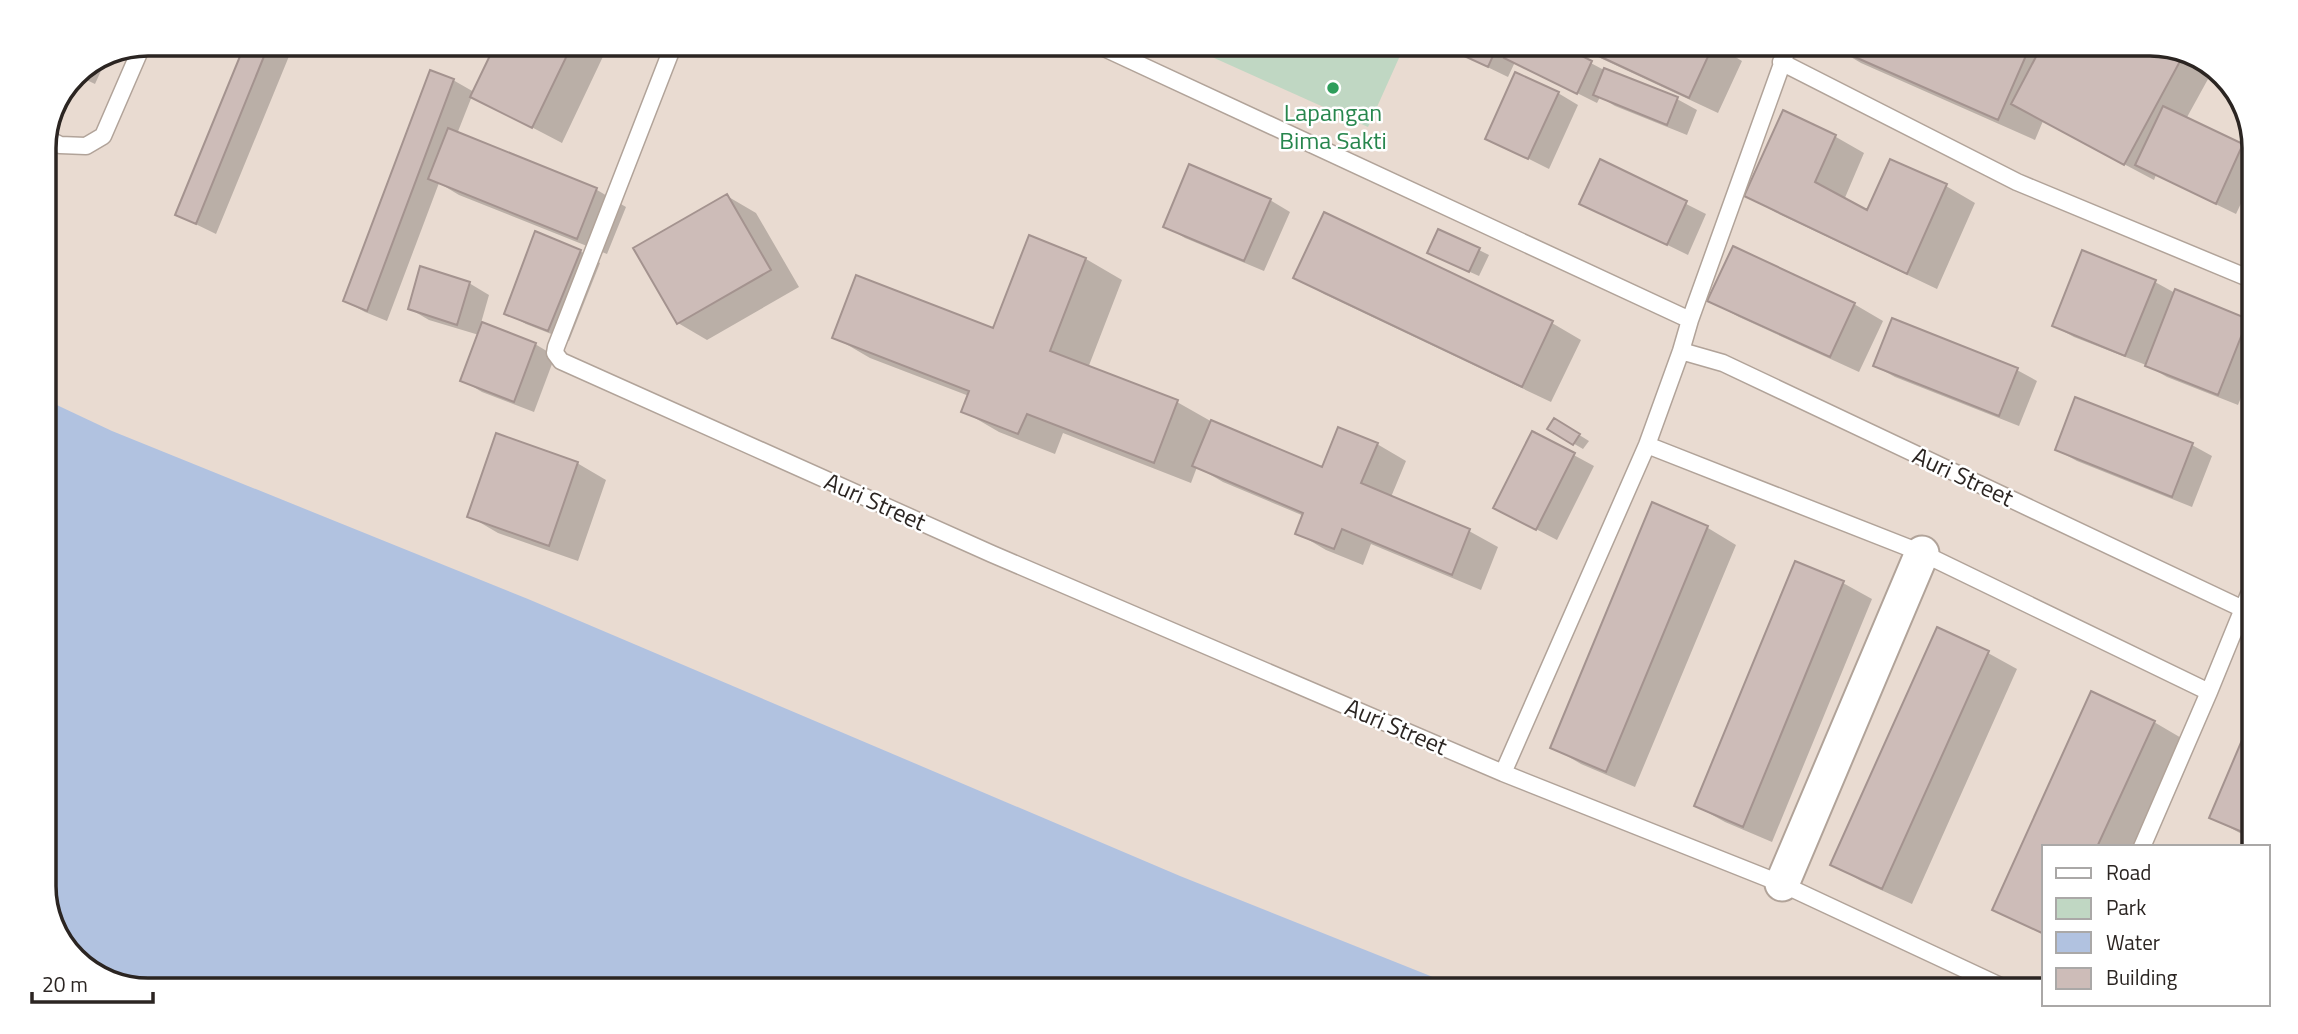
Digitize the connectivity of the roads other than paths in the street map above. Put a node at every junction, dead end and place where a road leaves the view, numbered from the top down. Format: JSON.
{"nodes":[{"id":1,"x":669,"y":56,"type":"edge"},
{"id":2,"x":1121,"y":56,"type":"edge"},
{"id":3,"x":1784,"y":56,"type":"edge"},
{"id":4,"x":137,"y":57,"type":"edge"},
{"id":5,"x":56,"y":143,"type":"edge"},
{"id":6,"x":2242,"y":275,"type":"edge"},
{"id":7,"x":1690,"y":320,"type":"junction"},
{"id":8,"x":1681,"y":351,"type":"junction"},
{"id":9,"x":1647,"y":445,"type":"junction"},
{"id":10,"x":1922,"y":554,"type":"junction"},
{"id":11,"x":2242,"y":609,"type":"edge"},
{"id":12,"x":2242,"y":612,"type":"edge"},
{"id":13,"x":2210,"y":692,"type":"junction"},
{"id":14,"x":1503,"y":773,"type":"junction"},
{"id":15,"x":2142,"y":845,"type":"edge"},
{"id":16,"x":1782,"y":884,"type":"junction"},
{"id":17,"x":1983,"y":978,"type":"edge"}],
"edges":[{"from":1,"to":14,"type":"lane","name":"Auri Street"},
{"from":2,"to":7,"type":"lane"},
{"from":3,"to":6,"type":"lane"},
{"from":3,"to":7,"type":"lane"},
{"from":4,"to":5,"type":"lane"},
{"from":7,"to":8,"type":"lane"},
{"from":8,"to":9,"type":"lane"},
{"from":8,"to":11,"type":"lane","name":"Auri Street"},
{"from":9,"to":10,"type":"lane"},
{"from":9,"to":14,"type":"lane"},
{"from":10,"to":13,"type":"lane"},
{"from":10,"to":16,"type":"street"},
{"from":12,"to":13,"type":"lane"},
{"from":13,"to":15,"type":"lane"},
{"from":14,"to":16,"type":"lane","name":"Auri Street"},
{"from":16,"to":17,"type":"lane","name":"Auri Street"}]}
